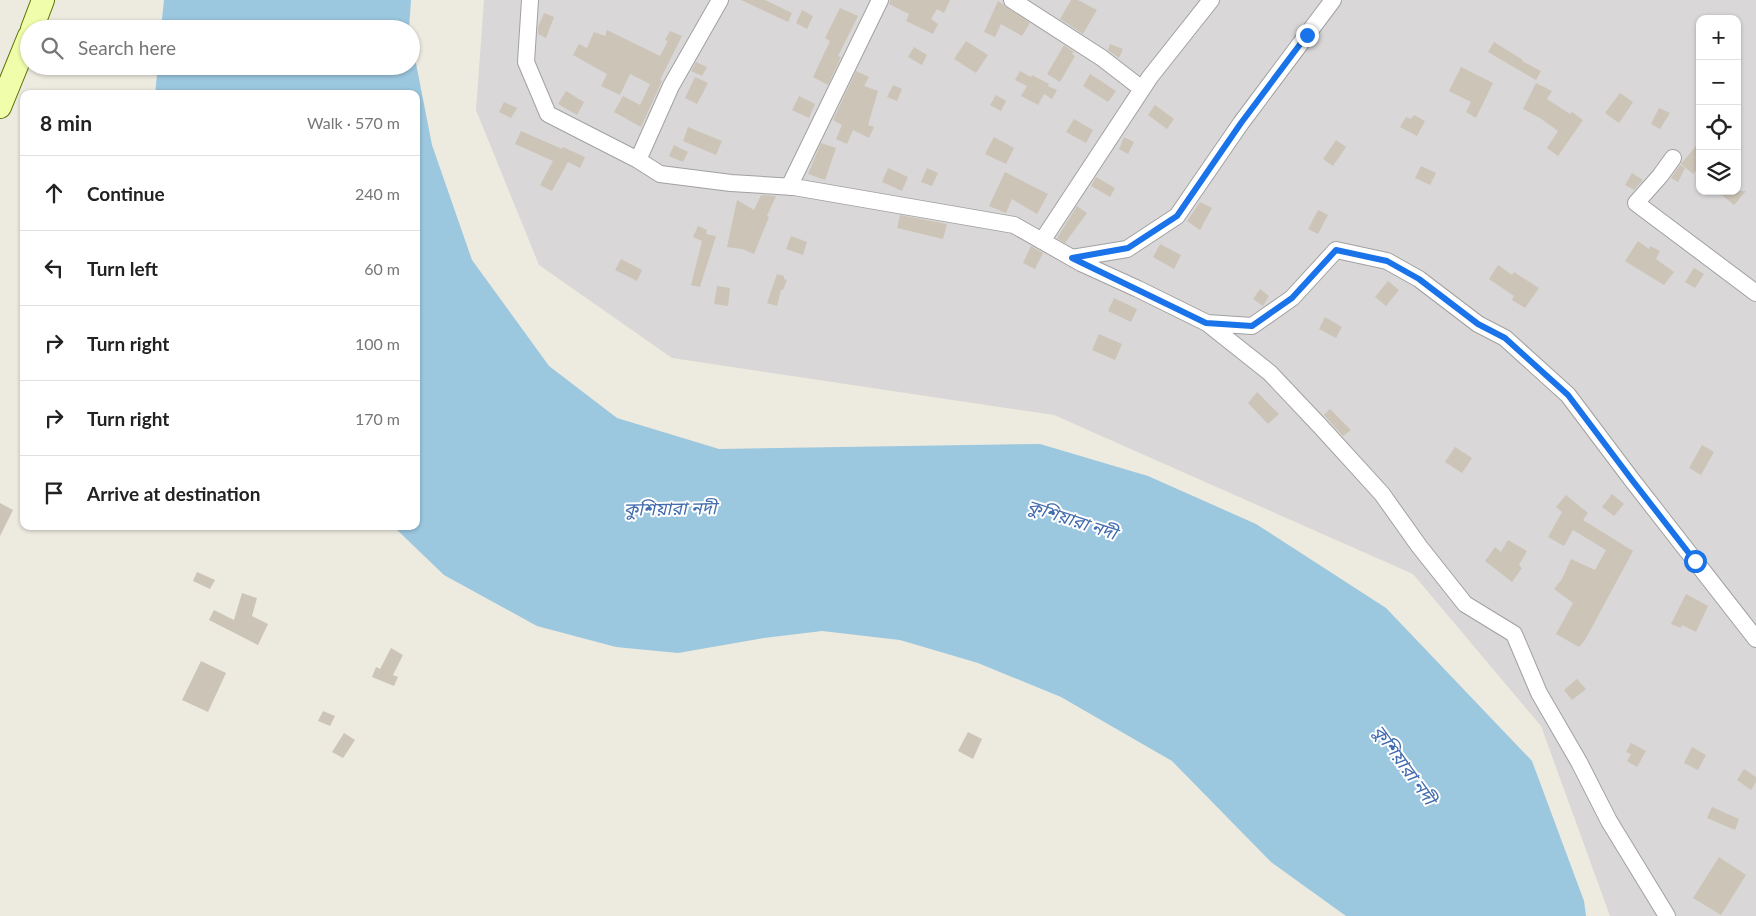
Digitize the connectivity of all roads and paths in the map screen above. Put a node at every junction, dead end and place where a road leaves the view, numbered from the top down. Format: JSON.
{"nodes":[{"id":1,"x":43,"y":0,"type":"edge"},
{"id":2,"x":530,"y":0,"type":"edge"},
{"id":3,"x":720,"y":0,"type":"edge"},
{"id":4,"x":880,"y":0,"type":"edge"},
{"id":5,"x":1012,"y":0,"type":"edge"},
{"id":6,"x":1211,"y":0,"type":"edge"},
{"id":7,"x":1333,"y":0,"type":"edge"},
{"id":8,"x":35,"y":20,"type":"edge"},
{"id":9,"x":20,"y":58,"type":"edge"},
{"id":10,"x":1142,"y":89,"type":"junction"},
{"id":11,"x":0,"y":107,"type":"edge"},
{"id":12,"x":1673,"y":158,"type":"dead end"},
{"id":13,"x":638,"y":160,"type":"junction"},
{"id":14,"x":789,"y":187,"type":"junction"},
{"id":15,"x":1042,"y":241,"type":"junction"},
{"id":16,"x":1072,"y":258,"type":"junction"},
{"id":17,"x":1756,"y":293,"type":"edge"},
{"id":18,"x":1206,"y":323,"type":"junction"},
{"id":19,"x":1756,"y":639,"type":"edge"},
{"id":20,"x":1667,"y":916,"type":"edge"}],
"edges":[{"from":1,"to":8,"type":"street"},
{"from":2,"to":13,"type":"street"},
{"from":3,"to":13,"type":"street"},
{"from":4,"to":14,"type":"street"},
{"from":5,"to":10,"type":"street"},
{"from":6,"to":10,"type":"street"},
{"from":7,"to":16,"type":"street"},
{"from":9,"to":11,"type":"street"},
{"from":10,"to":15,"type":"street"},
{"from":12,"to":17,"type":"street"},
{"from":13,"to":14,"type":"street"},
{"from":14,"to":15,"type":"street"},
{"from":15,"to":16,"type":"street"},
{"from":16,"to":18,"type":"street"},
{"from":18,"to":19,"type":"street"},
{"from":18,"to":20,"type":"street"}]}
